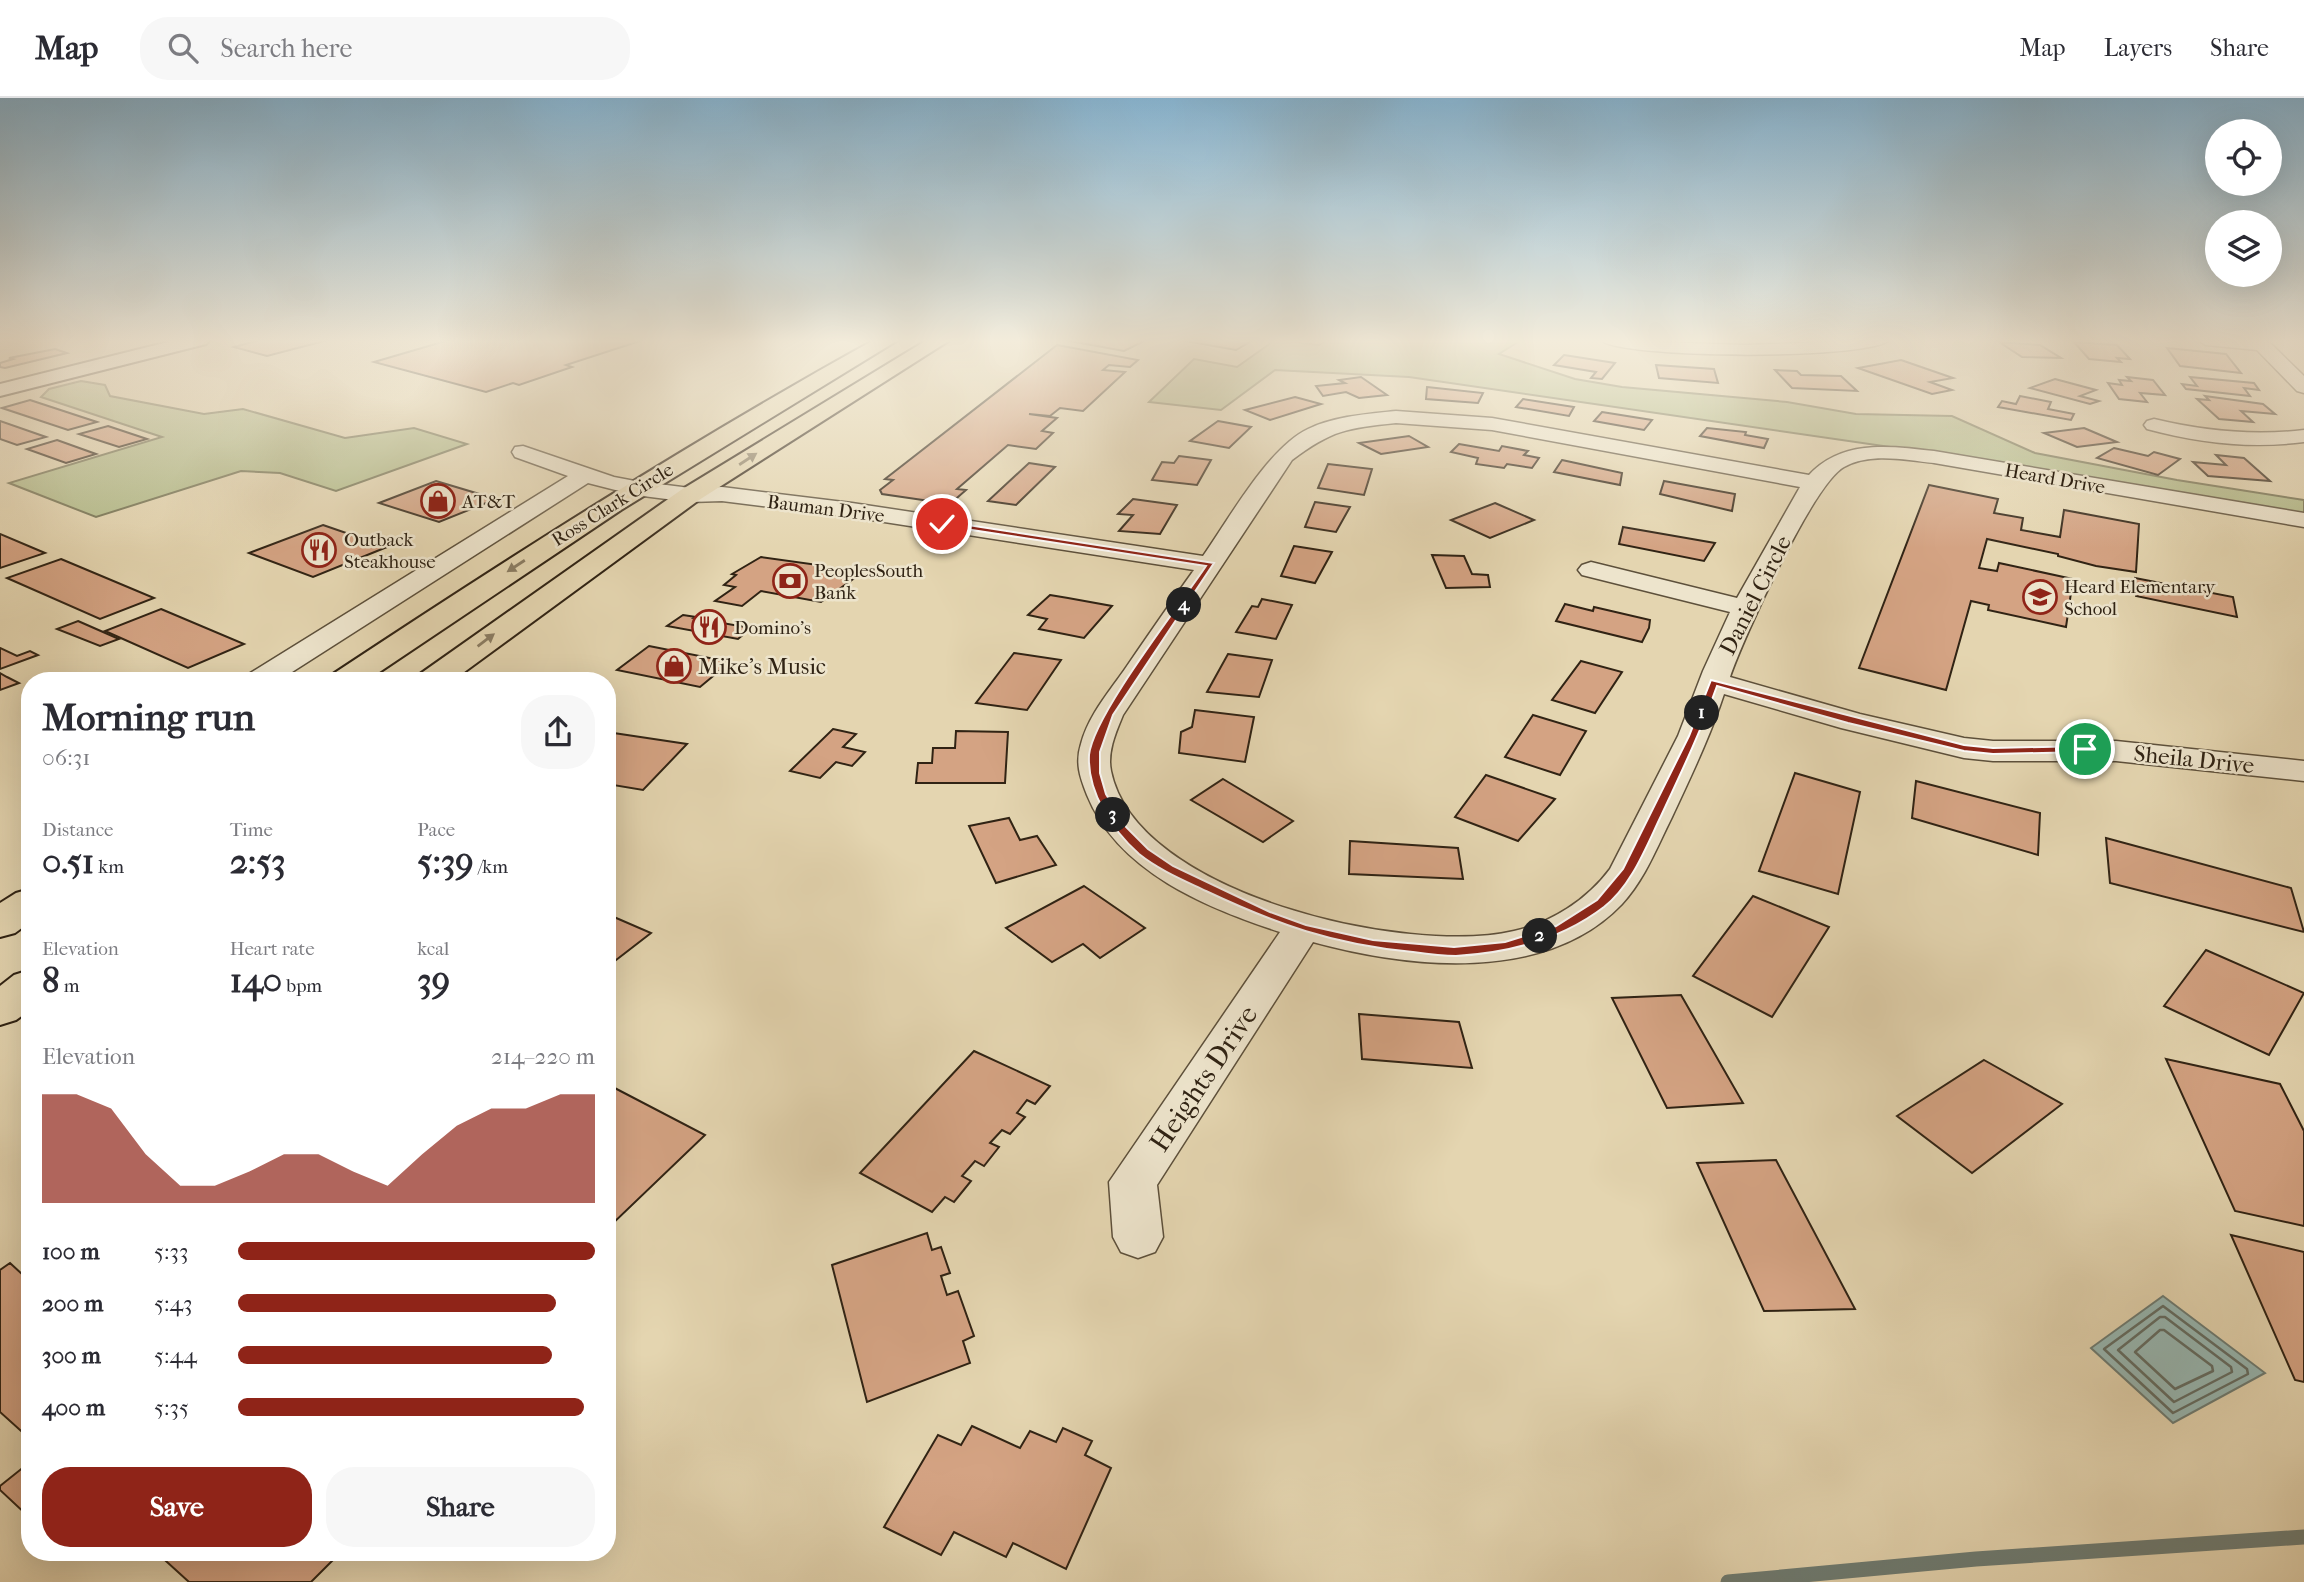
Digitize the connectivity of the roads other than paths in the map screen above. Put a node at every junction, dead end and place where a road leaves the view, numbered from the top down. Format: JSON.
{"nodes":[{"id":1,"x":765,"y":409,"type":"edge"},
{"id":2,"x":828,"y":409,"type":"edge"},
{"id":3,"x":2154,"y":425,"type":"dead end"},
{"id":4,"x":2304,"y":436,"type":"edge"},
{"id":5,"x":523,"y":452,"type":"dead end"},
{"id":6,"x":585,"y":475,"type":"junction"},
{"id":7,"x":1814,"y":483,"type":"junction"},
{"id":8,"x":635,"y":488,"type":"junction"},
{"id":9,"x":690,"y":495,"type":"junction"},
{"id":10,"x":2304,"y":520,"type":"edge"},
{"id":11,"x":1591,"y":570,"type":"dead end"},
{"id":12,"x":1205,"y":574,"type":"junction"},
{"id":13,"x":1747,"y":608,"type":"junction"},
{"id":14,"x":271,"y":672,"type":"edge"},
{"id":15,"x":358,"y":672,"type":"edge"},
{"id":16,"x":444,"y":672,"type":"edge"},
{"id":17,"x":1714,"y":682,"type":"junction"},
{"id":18,"x":2304,"y":771,"type":"edge"},
{"id":19,"x":21,"y":908,"type":"edge"},
{"id":20,"x":0,"y":923,"type":"edge"},
{"id":21,"x":1303,"y":928,"type":"junction"},
{"id":22,"x":21,"y":993,"type":"edge"},
{"id":23,"x":0,"y":1009,"type":"edge"},
{"id":24,"x":1138,"y":1237,"type":"dead end"}],
"edges":[{"from":1,"to":8,"type":"highway","name":"Ross Clark Circle"},
{"from":9,"to":2,"type":"highway","name":"Ross Clark Circle","one_way":true},
{"from":3,"to":4,"type":"street"},
{"from":5,"to":6,"type":"street","name":"Bauman Drive"},
{"from":6,"to":8,"type":"street","name":"Bauman Drive"},
{"from":6,"to":14,"type":"street"},
{"from":7,"to":10,"type":"street","name":"Heard Drive"},
{"from":7,"to":12,"type":"street","name":"Daniel Circle"},
{"from":7,"to":13,"type":"street","name":"Daniel Circle"},
{"from":8,"to":9,"type":"street","name":"Bauman Drive"},
{"from":8,"to":15,"type":"highway","name":"Ross Clark Circle","one_way":true},
{"from":9,"to":12,"type":"street","name":"Bauman Drive"},
{"from":16,"to":9,"type":"highway","name":"Ross Clark Circle","one_way":true},
{"from":11,"to":13,"type":"street"},
{"from":12,"to":21,"type":"street","name":"Daniel Circle"},
{"from":13,"to":17,"type":"street","name":"Daniel Circle"},
{"from":17,"to":18,"type":"street","name":"Sheila Drive"},
{"from":17,"to":21,"type":"street","name":"Daniel Circle"},
{"from":19,"to":20,"type":"highway"},
{"from":21,"to":24,"type":"street","name":"Heights Drive"},
{"from":22,"to":23,"type":"highway"}]}
